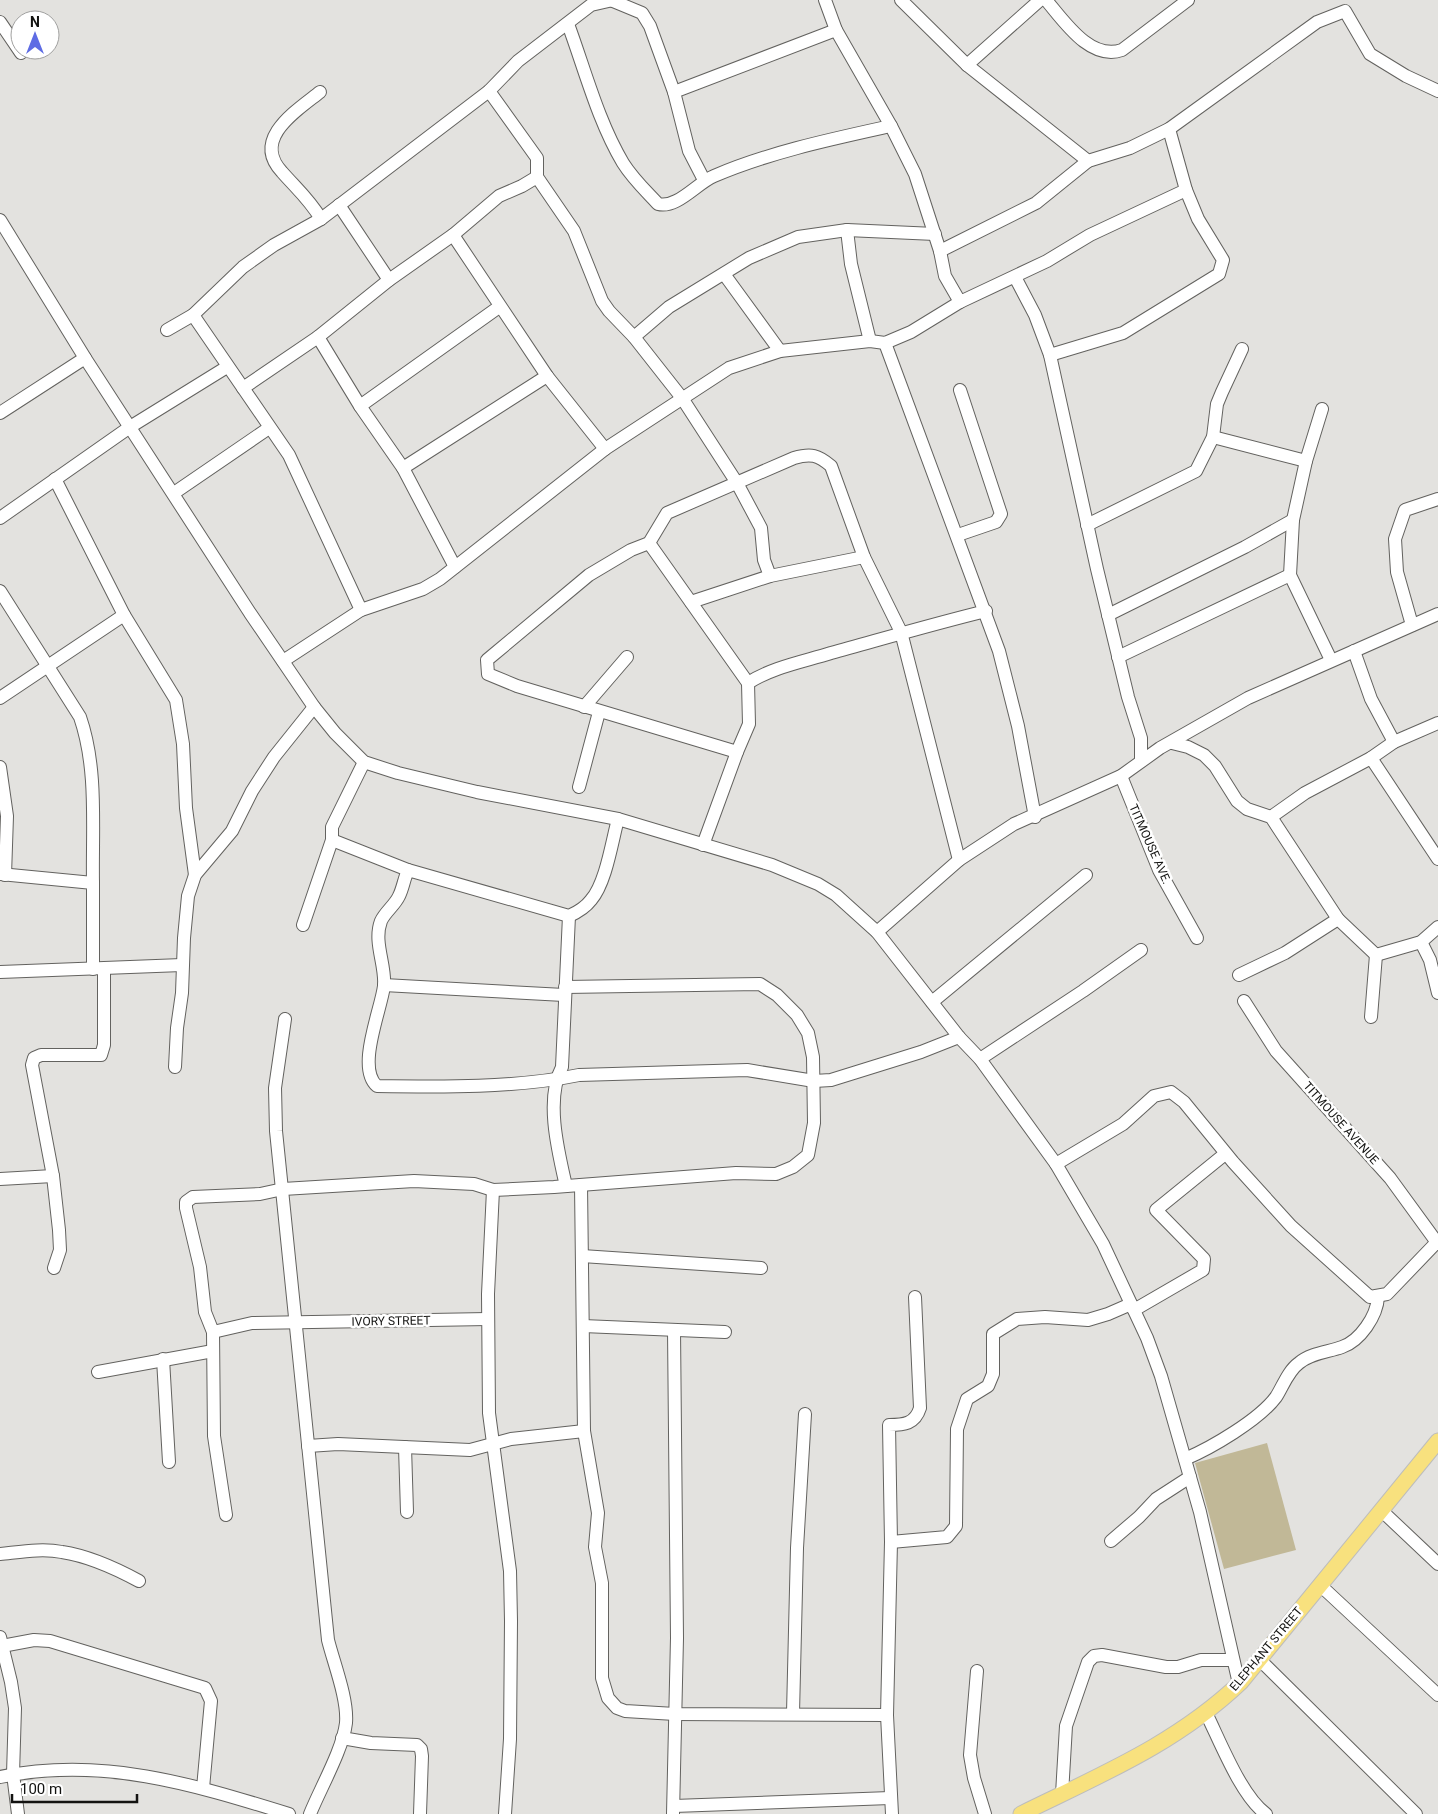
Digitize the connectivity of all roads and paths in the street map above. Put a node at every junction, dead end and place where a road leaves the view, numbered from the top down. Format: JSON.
{"nodes":[{"id":1,"x":613,"y":0,"type":"edge"},
{"id":2,"x":825,"y":0,"type":"edge"},
{"id":3,"x":901,"y":0,"type":"edge"},
{"id":4,"x":1046,"y":0,"type":"edge"},
{"id":5,"x":1188,"y":0,"type":"edge"},
{"id":6,"x":1032,"y":3,"type":"edge"},
{"id":7,"x":1343,"y":6,"type":"edge"},
{"id":8,"x":0,"y":22,"type":"edge"},
{"id":9,"x":568,"y":24,"type":"junction"},
{"id":10,"x":836,"y":30,"type":"junction"},
{"id":11,"x":10,"y":37,"type":"edge"},
{"id":12,"x":968,"y":65,"type":"junction"},
{"id":13,"x":489,"y":91,"type":"junction"},
{"id":14,"x":1438,"y":91,"type":"edge"},
{"id":15,"x":320,"y":92,"type":"dead end"},
{"id":16,"x":674,"y":92,"type":"junction"},
{"id":17,"x":891,"y":126,"type":"junction"},
{"id":18,"x":1169,"y":129,"type":"junction"},
{"id":19,"x":1088,"y":161,"type":"junction"},
{"id":20,"x":537,"y":177,"type":"junction"},
{"id":21,"x":704,"y":180,"type":"junction"},
{"id":22,"x":1186,"y":190,"type":"junction"},
{"id":23,"x":339,"y":205,"type":"junction"},
{"id":24,"x":321,"y":219,"type":"junction"},
{"id":25,"x":0,"y":220,"type":"edge"},
{"id":26,"x":847,"y":230,"type":"junction"},
{"id":27,"x":935,"y":234,"type":"junction"},
{"id":28,"x":453,"y":235,"type":"junction"},
{"id":29,"x":940,"y":251,"type":"junction"},
{"id":30,"x":724,"y":274,"type":"junction"},
{"id":31,"x":1015,"y":277,"type":"junction"},
{"id":32,"x":389,"y":280,"type":"junction"},
{"id":33,"x":960,"y":302,"type":"junction"},
{"id":34,"x":499,"y":307,"type":"junction"},
{"id":35,"x":193,"y":316,"type":"junction"},
{"id":36,"x":167,"y":330,"type":"dead end"},
{"id":37,"x":318,"y":337,"type":"junction"},
{"id":38,"x":634,"y":337,"type":"junction"},
{"id":39,"x":870,"y":341,"type":"junction"},
{"id":40,"x":885,"y":343,"type":"junction"},
{"id":41,"x":1242,"y":349,"type":"dead end"},
{"id":42,"x":780,"y":351,"type":"junction"},
{"id":43,"x":1050,"y":355,"type":"junction"},
{"id":44,"x":85,"y":358,"type":"junction"},
{"id":45,"x":227,"y":367,"type":"junction"},
{"id":46,"x":547,"y":376,"type":"junction"},
{"id":47,"x":243,"y":388,"type":"junction"},
{"id":48,"x":960,"y":390,"type":"dead end"},
{"id":49,"x":682,"y":398,"type":"junction"},
{"id":50,"x":360,"y":406,"type":"junction"},
{"id":51,"x":1322,"y":409,"type":"dead end"},
{"id":52,"x":0,"y":413,"type":"edge"},
{"id":53,"x":130,"y":427,"type":"junction"},
{"id":54,"x":269,"y":428,"type":"junction"},
{"id":55,"x":1213,"y":438,"type":"junction"},
{"id":56,"x":605,"y":449,"type":"junction"},
{"id":57,"x":1306,"y":461,"type":"junction"},
{"id":58,"x":403,"y":468,"type":"junction"},
{"id":59,"x":55,"y":479,"type":"junction"},
{"id":60,"x":737,"y":483,"type":"junction"},
{"id":61,"x":174,"y":492,"type":"junction"},
{"id":62,"x":1438,"y":499,"type":"edge"},
{"id":63,"x":0,"y":518,"type":"edge"},
{"id":64,"x":1293,"y":520,"type":"junction"},
{"id":65,"x":1087,"y":525,"type":"junction"},
{"id":66,"x":958,"y":535,"type":"junction"},
{"id":67,"x":649,"y":543,"type":"junction"},
{"id":68,"x":864,"y":557,"type":"junction"},
{"id":69,"x":455,"y":567,"type":"junction"},
{"id":70,"x":1290,"y":575,"type":"junction"},
{"id":71,"x":770,"y":576,"type":"junction"},
{"id":72,"x":0,"y":590,"type":"edge"},
{"id":73,"x":691,"y":602,"type":"junction"},
{"id":74,"x":361,"y":610,"type":"junction"},
{"id":75,"x":986,"y":611,"type":"junction"},
{"id":76,"x":1438,"y":614,"type":"edge"},
{"id":77,"x":124,"y":615,"type":"junction"},
{"id":78,"x":1108,"y":615,"type":"junction"},
{"id":79,"x":1412,"y":625,"type":"junction"},
{"id":80,"x":901,"y":632,"type":"junction"},
{"id":81,"x":1354,"y":652,"type":"junction"},
{"id":82,"x":1118,"y":657,"type":"junction"},
{"id":83,"x":626,"y":658,"type":"dead end"},
{"id":84,"x":1331,"y":660,"type":"junction"},
{"id":85,"x":283,"y":661,"type":"junction"},
{"id":86,"x":48,"y":667,"type":"junction"},
{"id":87,"x":748,"y":683,"type":"junction"},
{"id":88,"x":0,"y":698,"type":"edge"},
{"id":89,"x":314,"y":707,"type":"junction"},
{"id":90,"x":584,"y":707,"type":"junction"},
{"id":91,"x":599,"y":712,"type":"junction"},
{"id":92,"x":1438,"y":723,"type":"edge"},
{"id":93,"x":1141,"y":738,"type":"junction"},
{"id":94,"x":1394,"y":742,"type":"junction"},
{"id":95,"x":1166,"y":746,"type":"junction"},
{"id":96,"x":736,"y":752,"type":"junction"},
{"id":97,"x":1371,"y":758,"type":"junction"},
{"id":98,"x":1141,"y":761,"type":"junction"},
{"id":99,"x":364,"y":762,"type":"junction"},
{"id":100,"x":0,"y":767,"type":"edge"},
{"id":101,"x":1121,"y":776,"type":"junction"},
{"id":102,"x":579,"y":787,"type":"dead end"},
{"id":103,"x":1035,"y":816,"type":"junction"},
{"id":104,"x":1271,"y":816,"type":"junction"},
{"id":105,"x":618,"y":819,"type":"junction"},
{"id":106,"x":332,"y":840,"type":"junction"},
{"id":107,"x":703,"y":845,"type":"junction"},
{"id":108,"x":1438,"y":859,"type":"edge"},
{"id":109,"x":959,"y":860,"type":"junction"},
{"id":110,"x":408,"y":870,"type":"junction"},
{"id":111,"x":1086,"y":874,"type":"dead end"},
{"id":112,"x":2,"y":875,"type":"edge"},
{"id":113,"x":194,"y":875,"type":"junction"},
{"id":114,"x":93,"y":883,"type":"junction"},
{"id":115,"x":569,"y":916,"type":"junction"},
{"id":116,"x":1338,"y":919,"type":"junction"},
{"id":117,"x":302,"y":925,"type":"dead end"},
{"id":118,"x":1438,"y":928,"type":"edge"},
{"id":119,"x":877,"y":932,"type":"junction"},
{"id":120,"x":1196,"y":938,"type":"dead end"},
{"id":121,"x":1421,"y":942,"type":"junction"},
{"id":122,"x":1140,"y":950,"type":"dead end"},
{"id":123,"x":1376,"y":956,"type":"junction"},
{"id":124,"x":182,"y":965,"type":"junction"},
{"id":125,"x":99,"y":969,"type":"junction"},
{"id":126,"x":0,"y":972,"type":"edge"},
{"id":127,"x":1238,"y":975,"type":"dead end"},
{"id":128,"x":384,"y":984,"type":"junction"},
{"id":129,"x":564,"y":991,"type":"junction"},
{"id":130,"x":1438,"y":993,"type":"edge"},
{"id":131,"x":1244,"y":1001,"type":"dead end"},
{"id":132,"x":932,"y":1002,"type":"junction"},
{"id":133,"x":1371,"y":1017,"type":"dead end"},
{"id":134,"x":286,"y":1019,"type":"dead end"},
{"id":135,"x":959,"y":1036,"type":"junction"},
{"id":136,"x":980,"y":1058,"type":"junction"},
{"id":137,"x":175,"y":1066,"type":"dead end"},
{"id":138,"x":555,"y":1080,"type":"junction"},
{"id":139,"x":814,"y":1081,"type":"junction"},
{"id":140,"x":1225,"y":1154,"type":"junction"},
{"id":141,"x":1056,"y":1164,"type":"junction"},
{"id":142,"x":52,"y":1176,"type":"junction"},
{"id":143,"x":0,"y":1179,"type":"edge"},
{"id":144,"x":581,"y":1185,"type":"junction"},
{"id":145,"x":566,"y":1186,"type":"junction"},
{"id":146,"x":283,"y":1189,"type":"junction"},
{"id":147,"x":493,"y":1190,"type":"junction"},
{"id":148,"x":1437,"y":1243,"type":"edge"},
{"id":149,"x":582,"y":1256,"type":"junction"},
{"id":150,"x":54,"y":1268,"type":"dead end"},
{"id":151,"x":761,"y":1268,"type":"dead end"},
{"id":152,"x":915,"y":1297,"type":"dead end"},
{"id":153,"x":1378,"y":1297,"type":"junction"},
{"id":154,"x":1133,"y":1307,"type":"junction"},
{"id":155,"x":488,"y":1320,"type":"junction"},
{"id":156,"x":295,"y":1323,"type":"junction"},
{"id":157,"x":583,"y":1326,"type":"junction"},
{"id":158,"x":674,"y":1330,"type":"junction"},
{"id":159,"x":213,"y":1332,"type":"junction"},
{"id":160,"x":725,"y":1332,"type":"dead end"},
{"id":161,"x":213,"y":1351,"type":"junction"},
{"id":162,"x":163,"y":1359,"type":"junction"},
{"id":163,"x":98,"y":1372,"type":"dead end"},
{"id":164,"x":805,"y":1414,"type":"dead end"},
{"id":165,"x":584,"y":1431,"type":"junction"},
{"id":166,"x":1438,"y":1441,"type":"edge"},
{"id":167,"x":494,"y":1443,"type":"junction"},
{"id":168,"x":308,"y":1446,"type":"junction"},
{"id":169,"x":405,"y":1447,"type":"junction"},
{"id":170,"x":1185,"y":1459,"type":"junction"},
{"id":171,"x":168,"y":1462,"type":"dead end"},
{"id":172,"x":1190,"y":1477,"type":"junction"},
{"id":173,"x":1382,"y":1511,"type":"junction"},
{"id":174,"x":407,"y":1512,"type":"dead end"},
{"id":175,"x":226,"y":1515,"type":"dead end"},
{"id":176,"x":1111,"y":1541,"type":"dead end"},
{"id":177,"x":891,"y":1542,"type":"junction"},
{"id":178,"x":0,"y":1554,"type":"edge"},
{"id":179,"x":1438,"y":1564,"type":"edge"},
{"id":180,"x":139,"y":1580,"type":"dead end"},
{"id":181,"x":1320,"y":1586,"type":"junction"},
{"id":182,"x":1,"y":1648,"type":"edge"},
{"id":183,"x":1259,"y":1659,"type":"junction"},
{"id":184,"x":1233,"y":1660,"type":"junction"},
{"id":185,"x":977,"y":1671,"type":"dead end"},
{"id":186,"x":1238,"y":1684,"type":"junction"},
{"id":187,"x":1438,"y":1695,"type":"edge"},
{"id":188,"x":793,"y":1713,"type":"junction"},
{"id":189,"x":1206,"y":1713,"type":"junction"},
{"id":190,"x":676,"y":1714,"type":"junction"},
{"id":191,"x":887,"y":1715,"type":"junction"},
{"id":192,"x":342,"y":1738,"type":"junction"},
{"id":193,"x":13,"y":1774,"type":"junction"},
{"id":194,"x":0,"y":1777,"type":"edge"},
{"id":195,"x":203,"y":1788,"type":"junction"},
{"id":196,"x":1062,"y":1794,"type":"junction"},
{"id":197,"x":890,"y":1798,"type":"junction"},
{"id":198,"x":673,"y":1810,"type":"edge"},
{"id":199,"x":1258,"y":1812,"type":"edge"},
{"id":200,"x":18,"y":1814,"type":"edge"},
{"id":201,"x":289,"y":1814,"type":"edge"},
{"id":202,"x":310,"y":1814,"type":"edge"},
{"id":203,"x":420,"y":1814,"type":"edge"},
{"id":204,"x":505,"y":1814,"type":"edge"},
{"id":205,"x":892,"y":1814,"type":"edge"},
{"id":206,"x":985,"y":1814,"type":"edge"},
{"id":207,"x":1021,"y":1814,"type":"edge"},
{"id":208,"x":1416,"y":1814,"type":"edge"}],
"edges":[{"from":1,"to":9,"type":"street"},
{"from":1,"to":16,"type":"street"},
{"from":2,"to":10,"type":"street"},
{"from":3,"to":12,"type":"street"},
{"from":4,"to":5,"type":"street"},
{"from":6,"to":12,"type":"street"},
{"from":7,"to":14,"type":"street"},
{"from":7,"to":18,"type":"street"},
{"from":8,"to":11,"type":"street"},
{"from":9,"to":13,"type":"street"},
{"from":9,"to":21,"type":"street"},
{"from":10,"to":16,"type":"street"},
{"from":10,"to":17,"type":"street"},
{"from":12,"to":19,"type":"street"},
{"from":13,"to":20,"type":"street"},
{"from":13,"to":23,"type":"street"},
{"from":15,"to":24,"type":"street"},
{"from":16,"to":21,"type":"street"},
{"from":17,"to":21,"type":"street"},
{"from":17,"to":27,"type":"street"},
{"from":18,"to":19,"type":"street"},
{"from":18,"to":22,"type":"street"},
{"from":19,"to":29,"type":"street"},
{"from":20,"to":28,"type":"street"},
{"from":20,"to":38,"type":"street"},
{"from":22,"to":31,"type":"street"},
{"from":22,"to":43,"type":"street"},
{"from":23,"to":24,"type":"street"},
{"from":23,"to":32,"type":"street"},
{"from":24,"to":35,"type":"street"},
{"from":25,"to":44,"type":"street"},
{"from":26,"to":27,"type":"street"},
{"from":26,"to":30,"type":"street"},
{"from":26,"to":39,"type":"street"},
{"from":27,"to":29,"type":"street"},
{"from":28,"to":32,"type":"street"},
{"from":28,"to":34,"type":"street"},
{"from":29,"to":33,"type":"street"},
{"from":30,"to":38,"type":"street"},
{"from":30,"to":42,"type":"street"},
{"from":31,"to":33,"type":"street"},
{"from":31,"to":43,"type":"street"},
{"from":32,"to":37,"type":"street"},
{"from":33,"to":40,"type":"street"},
{"from":34,"to":46,"type":"street"},
{"from":34,"to":50,"type":"street"},
{"from":35,"to":36,"type":"street"},
{"from":35,"to":45,"type":"street"},
{"from":37,"to":47,"type":"street"},
{"from":37,"to":50,"type":"street"},
{"from":38,"to":49,"type":"street"},
{"from":39,"to":40,"type":"street"},
{"from":39,"to":42,"type":"street"},
{"from":40,"to":66,"type":"street"},
{"from":41,"to":55,"type":"street"},
{"from":42,"to":49,"type":"street"},
{"from":43,"to":65,"type":"street"},
{"from":44,"to":52,"type":"street"},
{"from":44,"to":53,"type":"street"},
{"from":45,"to":47,"type":"street"},
{"from":45,"to":53,"type":"street"},
{"from":46,"to":56,"type":"street"},
{"from":46,"to":58,"type":"street"},
{"from":47,"to":54,"type":"street"},
{"from":48,"to":66,"type":"street"},
{"from":49,"to":56,"type":"street"},
{"from":49,"to":60,"type":"street"},
{"from":50,"to":58,"type":"street"},
{"from":51,"to":57,"type":"street"},
{"from":53,"to":59,"type":"street"},
{"from":53,"to":61,"type":"street"},
{"from":54,"to":61,"type":"street"},
{"from":54,"to":74,"type":"street"},
{"from":55,"to":57,"type":"street"},
{"from":55,"to":65,"type":"street"},
{"from":56,"to":69,"type":"street"},
{"from":57,"to":64,"type":"street"},
{"from":58,"to":69,"type":"street"},
{"from":59,"to":63,"type":"street"},
{"from":59,"to":77,"type":"street"},
{"from":60,"to":67,"type":"street"},
{"from":60,"to":68,"type":"street"},
{"from":60,"to":71,"type":"street"},
{"from":61,"to":85,"type":"street"},
{"from":62,"to":79,"type":"street"},
{"from":64,"to":70,"type":"street"},
{"from":64,"to":78,"type":"street"},
{"from":65,"to":78,"type":"street"},
{"from":66,"to":75,"type":"street"},
{"from":67,"to":73,"type":"street"},
{"from":67,"to":90,"type":"street"},
{"from":68,"to":71,"type":"street"},
{"from":68,"to":80,"type":"street"},
{"from":69,"to":74,"type":"street"},
{"from":70,"to":82,"type":"street"},
{"from":70,"to":84,"type":"street"},
{"from":71,"to":73,"type":"street"},
{"from":72,"to":86,"type":"street"},
{"from":73,"to":87,"type":"street"},
{"from":74,"to":85,"type":"street"},
{"from":75,"to":80,"type":"street"},
{"from":75,"to":103,"type":"street"},
{"from":76,"to":79,"type":"street"},
{"from":77,"to":86,"type":"street"},
{"from":77,"to":113,"type":"street"},
{"from":78,"to":82,"type":"street"},
{"from":79,"to":81,"type":"street"},
{"from":80,"to":87,"type":"street"},
{"from":80,"to":109,"type":"street"},
{"from":81,"to":84,"type":"street"},
{"from":81,"to":94,"type":"street"},
{"from":82,"to":93,"type":"street"},
{"from":83,"to":90,"type":"street"},
{"from":84,"to":95,"type":"street"},
{"from":85,"to":89,"type":"street"},
{"from":86,"to":88,"type":"street"},
{"from":86,"to":114,"type":"street"},
{"from":87,"to":96,"type":"street"},
{"from":89,"to":99,"type":"street"},
{"from":89,"to":113,"type":"street"},
{"from":90,"to":91,"type":"street"},
{"from":91,"to":96,"type":"street"},
{"from":91,"to":102,"type":"street"},
{"from":92,"to":94,"type":"street"},
{"from":93,"to":95,"type":"street"},
{"from":93,"to":98,"type":"street"},
{"from":94,"to":97,"type":"street"},
{"from":95,"to":98,"type":"street"},
{"from":95,"to":104,"type":"street"},
{"from":96,"to":107,"type":"street"},
{"from":97,"to":104,"type":"street"},
{"from":97,"to":108,"type":"street"},
{"from":98,"to":101,"type":"street"},
{"from":99,"to":105,"type":"street"},
{"from":99,"to":106,"type":"street"},
{"from":100,"to":112,"type":"street"},
{"from":101,"to":103,"type":"street"},
{"from":101,"to":120,"type":"street","name":"TITMOUSE AVE."},
{"from":103,"to":109,"type":"street"},
{"from":104,"to":116,"type":"street"},
{"from":105,"to":107,"type":"street"},
{"from":105,"to":115,"type":"street"},
{"from":106,"to":110,"type":"street"},
{"from":106,"to":117,"type":"street"},
{"from":107,"to":119,"type":"street"},
{"from":109,"to":119,"type":"street"},
{"from":110,"to":115,"type":"street"},
{"from":110,"to":128,"type":"street"},
{"from":111,"to":132,"type":"street"},
{"from":112,"to":114,"type":"street"},
{"from":113,"to":124,"type":"street"},
{"from":114,"to":125,"type":"street"},
{"from":115,"to":129,"type":"street"},
{"from":116,"to":123,"type":"street"},
{"from":116,"to":127,"type":"street"},
{"from":118,"to":121,"type":"street"},
{"from":119,"to":132,"type":"street"},
{"from":121,"to":123,"type":"street"},
{"from":121,"to":130,"type":"street"},
{"from":122,"to":136,"type":"street"},
{"from":123,"to":133,"type":"street"},
{"from":124,"to":125,"type":"street"},
{"from":124,"to":137,"type":"street"},
{"from":125,"to":126,"type":"street"},
{"from":125,"to":142,"type":"street"},
{"from":128,"to":129,"type":"street"},
{"from":128,"to":138,"type":"street"},
{"from":129,"to":138,"type":"street"},
{"from":129,"to":139,"type":"street"},
{"from":131,"to":148,"type":"street","name":"TITMOUSE AVENUE"},
{"from":132,"to":135,"type":"street"},
{"from":134,"to":146,"type":"street"},
{"from":135,"to":136,"type":"street"},
{"from":135,"to":139,"type":"street"},
{"from":136,"to":141,"type":"street"},
{"from":138,"to":139,"type":"street"},
{"from":138,"to":145,"type":"street"},
{"from":139,"to":144,"type":"street"},
{"from":140,"to":141,"type":"street"},
{"from":140,"to":153,"type":"street"},
{"from":140,"to":154,"type":"street"},
{"from":141,"to":154,"type":"street"},
{"from":142,"to":143,"type":"street"},
{"from":142,"to":150,"type":"street"},
{"from":144,"to":145,"type":"street"},
{"from":144,"to":149,"type":"street"},
{"from":145,"to":147,"type":"street"},
{"from":146,"to":147,"type":"street"},
{"from":146,"to":156,"type":"street"},
{"from":146,"to":159,"type":"street"},
{"from":147,"to":155,"type":"street"},
{"from":148,"to":153,"type":"street"},
{"from":149,"to":151,"type":"street"},
{"from":149,"to":157,"type":"street"},
{"from":152,"to":177,"type":"street"},
{"from":153,"to":170,"type":"street"},
{"from":154,"to":170,"type":"street"},
{"from":154,"to":177,"type":"street"},
{"from":155,"to":156,"type":"street","name":"IVORY STREET"},
{"from":155,"to":167,"type":"street"},
{"from":156,"to":159,"type":"street","name":"IVORY STREET"},
{"from":156,"to":168,"type":"street"},
{"from":157,"to":158,"type":"street"},
{"from":157,"to":165,"type":"street"},
{"from":158,"to":160,"type":"street"},
{"from":158,"to":190,"type":"street"},
{"from":159,"to":161,"type":"street"},
{"from":161,"to":162,"type":"street"},
{"from":161,"to":175,"type":"street"},
{"from":162,"to":163,"type":"street"},
{"from":162,"to":171,"type":"street"},
{"from":164,"to":188,"type":"street"},
{"from":165,"to":167,"type":"street"},
{"from":165,"to":190,"type":"street"},
{"from":166,"to":173,"type":"main road","name":"ELEPHANT STREET"},
{"from":167,"to":169,"type":"street"},
{"from":167,"to":204,"type":"street"},
{"from":168,"to":169,"type":"street"},
{"from":168,"to":192,"type":"street"},
{"from":169,"to":174,"type":"street"},
{"from":170,"to":172,"type":"street"},
{"from":172,"to":176,"type":"street"},
{"from":172,"to":184,"type":"street"},
{"from":173,"to":179,"type":"street"},
{"from":173,"to":181,"type":"main road","name":"ELEPHANT STREET"},
{"from":177,"to":191,"type":"street"},
{"from":178,"to":180,"type":"street"},
{"from":181,"to":183,"type":"main road","name":"ELEPHANT STREET"},
{"from":181,"to":187,"type":"street"},
{"from":182,"to":193,"type":"street"},
{"from":182,"to":195,"type":"street"},
{"from":183,"to":186,"type":"main road","name":"ELEPHANT STREET"},
{"from":183,"to":208,"type":"street"},
{"from":184,"to":186,"type":"street"},
{"from":184,"to":196,"type":"street"},
{"from":185,"to":206,"type":"street"},
{"from":186,"to":189,"type":"main road","name":"ELEPHANT STREET"},
{"from":188,"to":190,"type":"street"},
{"from":188,"to":191,"type":"street"},
{"from":189,"to":196,"type":"main road","name":"ELEPHANT STREET"},
{"from":189,"to":199,"type":"street"},
{"from":190,"to":198,"type":"street"},
{"from":191,"to":197,"type":"street"},
{"from":192,"to":202,"type":"street"},
{"from":192,"to":203,"type":"street"},
{"from":193,"to":194,"type":"street"},
{"from":193,"to":195,"type":"street"},
{"from":193,"to":200,"type":"street"},
{"from":195,"to":201,"type":"street"},
{"from":196,"to":207,"type":"main road","name":"ELEPHANT STREET"},
{"from":197,"to":198,"type":"street"},
{"from":197,"to":205,"type":"street"}]}
